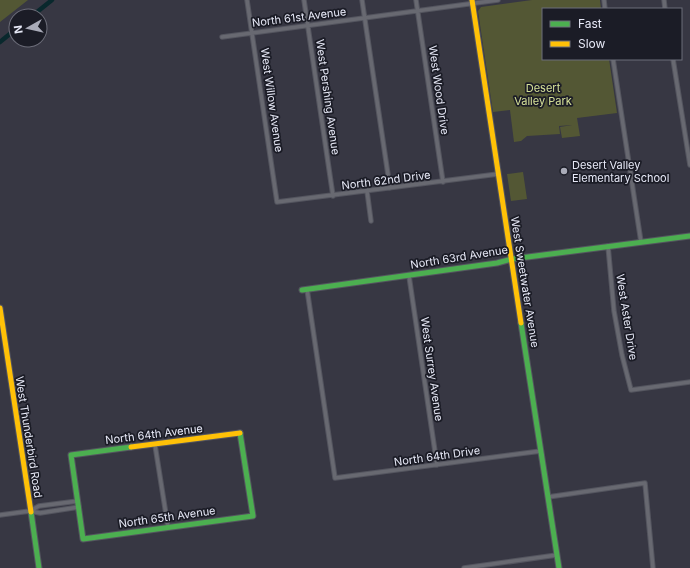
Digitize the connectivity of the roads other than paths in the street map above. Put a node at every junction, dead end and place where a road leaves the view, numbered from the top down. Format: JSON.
{"nodes":[{"id":1,"x":247,"y":0,"type":"edge"},
{"id":2,"x":304,"y":0,"type":"edge"},
{"id":3,"x":362,"y":0,"type":"edge"},
{"id":4,"x":416,"y":0,"type":"edge"},
{"id":5,"x":498,"y":0,"type":"edge"},
{"id":6,"x":472,"y":2,"type":"edge"},
{"id":7,"x":418,"y":11,"type":"junction"},
{"id":8,"x":364,"y":18,"type":"junction"},
{"id":9,"x":308,"y":25,"type":"junction"},
{"id":10,"x":252,"y":33,"type":"junction"},
{"id":11,"x":222,"y":37,"type":"dead end"},
{"id":12,"x":613,"y":60,"type":"edge"},
{"id":13,"x":673,"y":60,"type":"edge"},
{"id":14,"x":690,"y":165,"type":"edge"},
{"id":15,"x":498,"y":174,"type":"junction"},
{"id":16,"x":443,"y":182,"type":"junction"},
{"id":17,"x":390,"y":188,"type":"junction"},
{"id":18,"x":367,"y":191,"type":"junction"},
{"id":19,"x":333,"y":196,"type":"junction"},
{"id":20,"x":277,"y":202,"type":"joint"},
{"id":21,"x":371,"y":221,"type":"dead end"},
{"id":22,"x":690,"y":236,"type":"edge"},
{"id":23,"x":641,"y":242,"type":"junction"},
{"id":24,"x":608,"y":246,"type":"junction"},
{"id":25,"x":512,"y":259,"type":"junction"},
{"id":26,"x":409,"y":276,"type":"junction"},
{"id":27,"x":305,"y":289,"type":"joint"},
{"id":28,"x":0,"y":308,"type":"edge"},
{"id":29,"x":1,"y":324,"type":"edge"},
{"id":30,"x":690,"y":382,"type":"edge"},
{"id":31,"x":155,"y":445,"type":"junction"},
{"id":32,"x":541,"y":451,"type":"junction"},
{"id":33,"x":437,"y":465,"type":"junction"},
{"id":34,"x":548,"y":497,"type":"junction"},
{"id":35,"x":58,"y":504,"type":"junction"},
{"id":36,"x":78,"y":504,"type":"junction"},
{"id":37,"x":30,"y":510,"type":"junction"},
{"id":38,"x":59,"y":510,"type":"junction"},
{"id":39,"x":0,"y":515,"type":"edge"},
{"id":40,"x":253,"y":516,"type":"joint"},
{"id":41,"x":168,"y":527,"type":"junction"},
{"id":42,"x":556,"y":555,"type":"junction"},
{"id":43,"x":39,"y":568,"type":"edge"},
{"id":44,"x":464,"y":568,"type":"edge"},
{"id":45,"x":558,"y":568,"type":"edge"},
{"id":46,"x":653,"y":568,"type":"edge"}],
"edges":[{"from":1,"to":10,"type":"street","name":"West Willow Avenue"},
{"from":2,"to":9,"type":"street","name":"West Pershing Avenue"},
{"from":3,"to":8,"type":"street"},
{"from":4,"to":7,"type":"street","name":"West Wood Drive"},
{"from":5,"to":6,"type":"street","name":"North 61st Avenue"},
{"from":6,"to":7,"type":"street","name":"North 61st Avenue"},
{"from":6,"to":15,"type":"street","name":"West Sweetwater Avenue"},
{"from":7,"to":8,"type":"street","name":"North 61st Avenue"},
{"from":7,"to":16,"type":"street","name":"West Wood Drive"},
{"from":8,"to":9,"type":"street","name":"North 61st Avenue"},
{"from":8,"to":17,"type":"street"},
{"from":9,"to":10,"type":"street","name":"North 61st Avenue"},
{"from":9,"to":19,"type":"street","name":"West Pershing Avenue"},
{"from":10,"to":11,"type":"street","name":"North 61st Avenue"},
{"from":10,"to":20,"type":"street","name":"West Willow Avenue"},
{"from":12,"to":23,"type":"street"},
{"from":13,"to":14,"type":"street"},
{"from":15,"to":16,"type":"street","name":"North 62nd Drive"},
{"from":15,"to":25,"type":"street","name":"West Sweetwater Avenue"},
{"from":16,"to":17,"type":"street","name":"North 62nd Drive"},
{"from":17,"to":18,"type":"street","name":"North 62nd Drive"},
{"from":18,"to":19,"type":"street","name":"North 62nd Drive"},
{"from":18,"to":21,"type":"street"},
{"from":19,"to":20,"type":"street","name":"North 62nd Drive"},
{"from":22,"to":23,"type":"street","name":"North 63rd Avenue"},
{"from":23,"to":24,"type":"street","name":"North 63rd Avenue"},
{"from":24,"to":25,"type":"street","name":"North 63rd Avenue"},
{"from":24,"to":30,"type":"street","name":"West Aster Drive"},
{"from":25,"to":26,"type":"street","name":"North 63rd Avenue"},
{"from":25,"to":32,"type":"street","name":"West Sweetwater Avenue"},
{"from":26,"to":27,"type":"street","name":"North 63rd Avenue"},
{"from":26,"to":33,"type":"street","name":"West Surrey Avenue"},
{"from":27,"to":33,"type":"street","name":"North 64th Drive"},
{"from":28,"to":29,"type":"street","name":"West Thunderbird Road"},
{"from":29,"to":37,"type":"street","name":"West Thunderbird Road"},
{"from":31,"to":36,"type":"street","name":"North 64th Avenue"},
{"from":31,"to":40,"type":"street","name":"North 64th Avenue"},
{"from":31,"to":41,"type":"street"},
{"from":32,"to":33,"type":"street","name":"North 64th Drive"},
{"from":32,"to":34,"type":"street","name":"West Sweetwater Avenue"},
{"from":34,"to":42,"type":"street","name":"West Sweetwater Avenue"},
{"from":34,"to":46,"type":"street"},
{"from":35,"to":36,"type":"street"},
{"from":35,"to":37,"type":"street"},
{"from":35,"to":38,"type":"street"},
{"from":36,"to":38,"type":"street"},
{"from":36,"to":41,"type":"street","name":"North 65th Avenue"},
{"from":37,"to":38,"type":"street"},
{"from":37,"to":39,"type":"street"},
{"from":37,"to":43,"type":"street","name":"West Thunderbird Road"},
{"from":40,"to":41,"type":"street","name":"North 65th Avenue"},
{"from":42,"to":44,"type":"street"},
{"from":42,"to":45,"type":"street","name":"West Sweetwater Avenue"}]}
